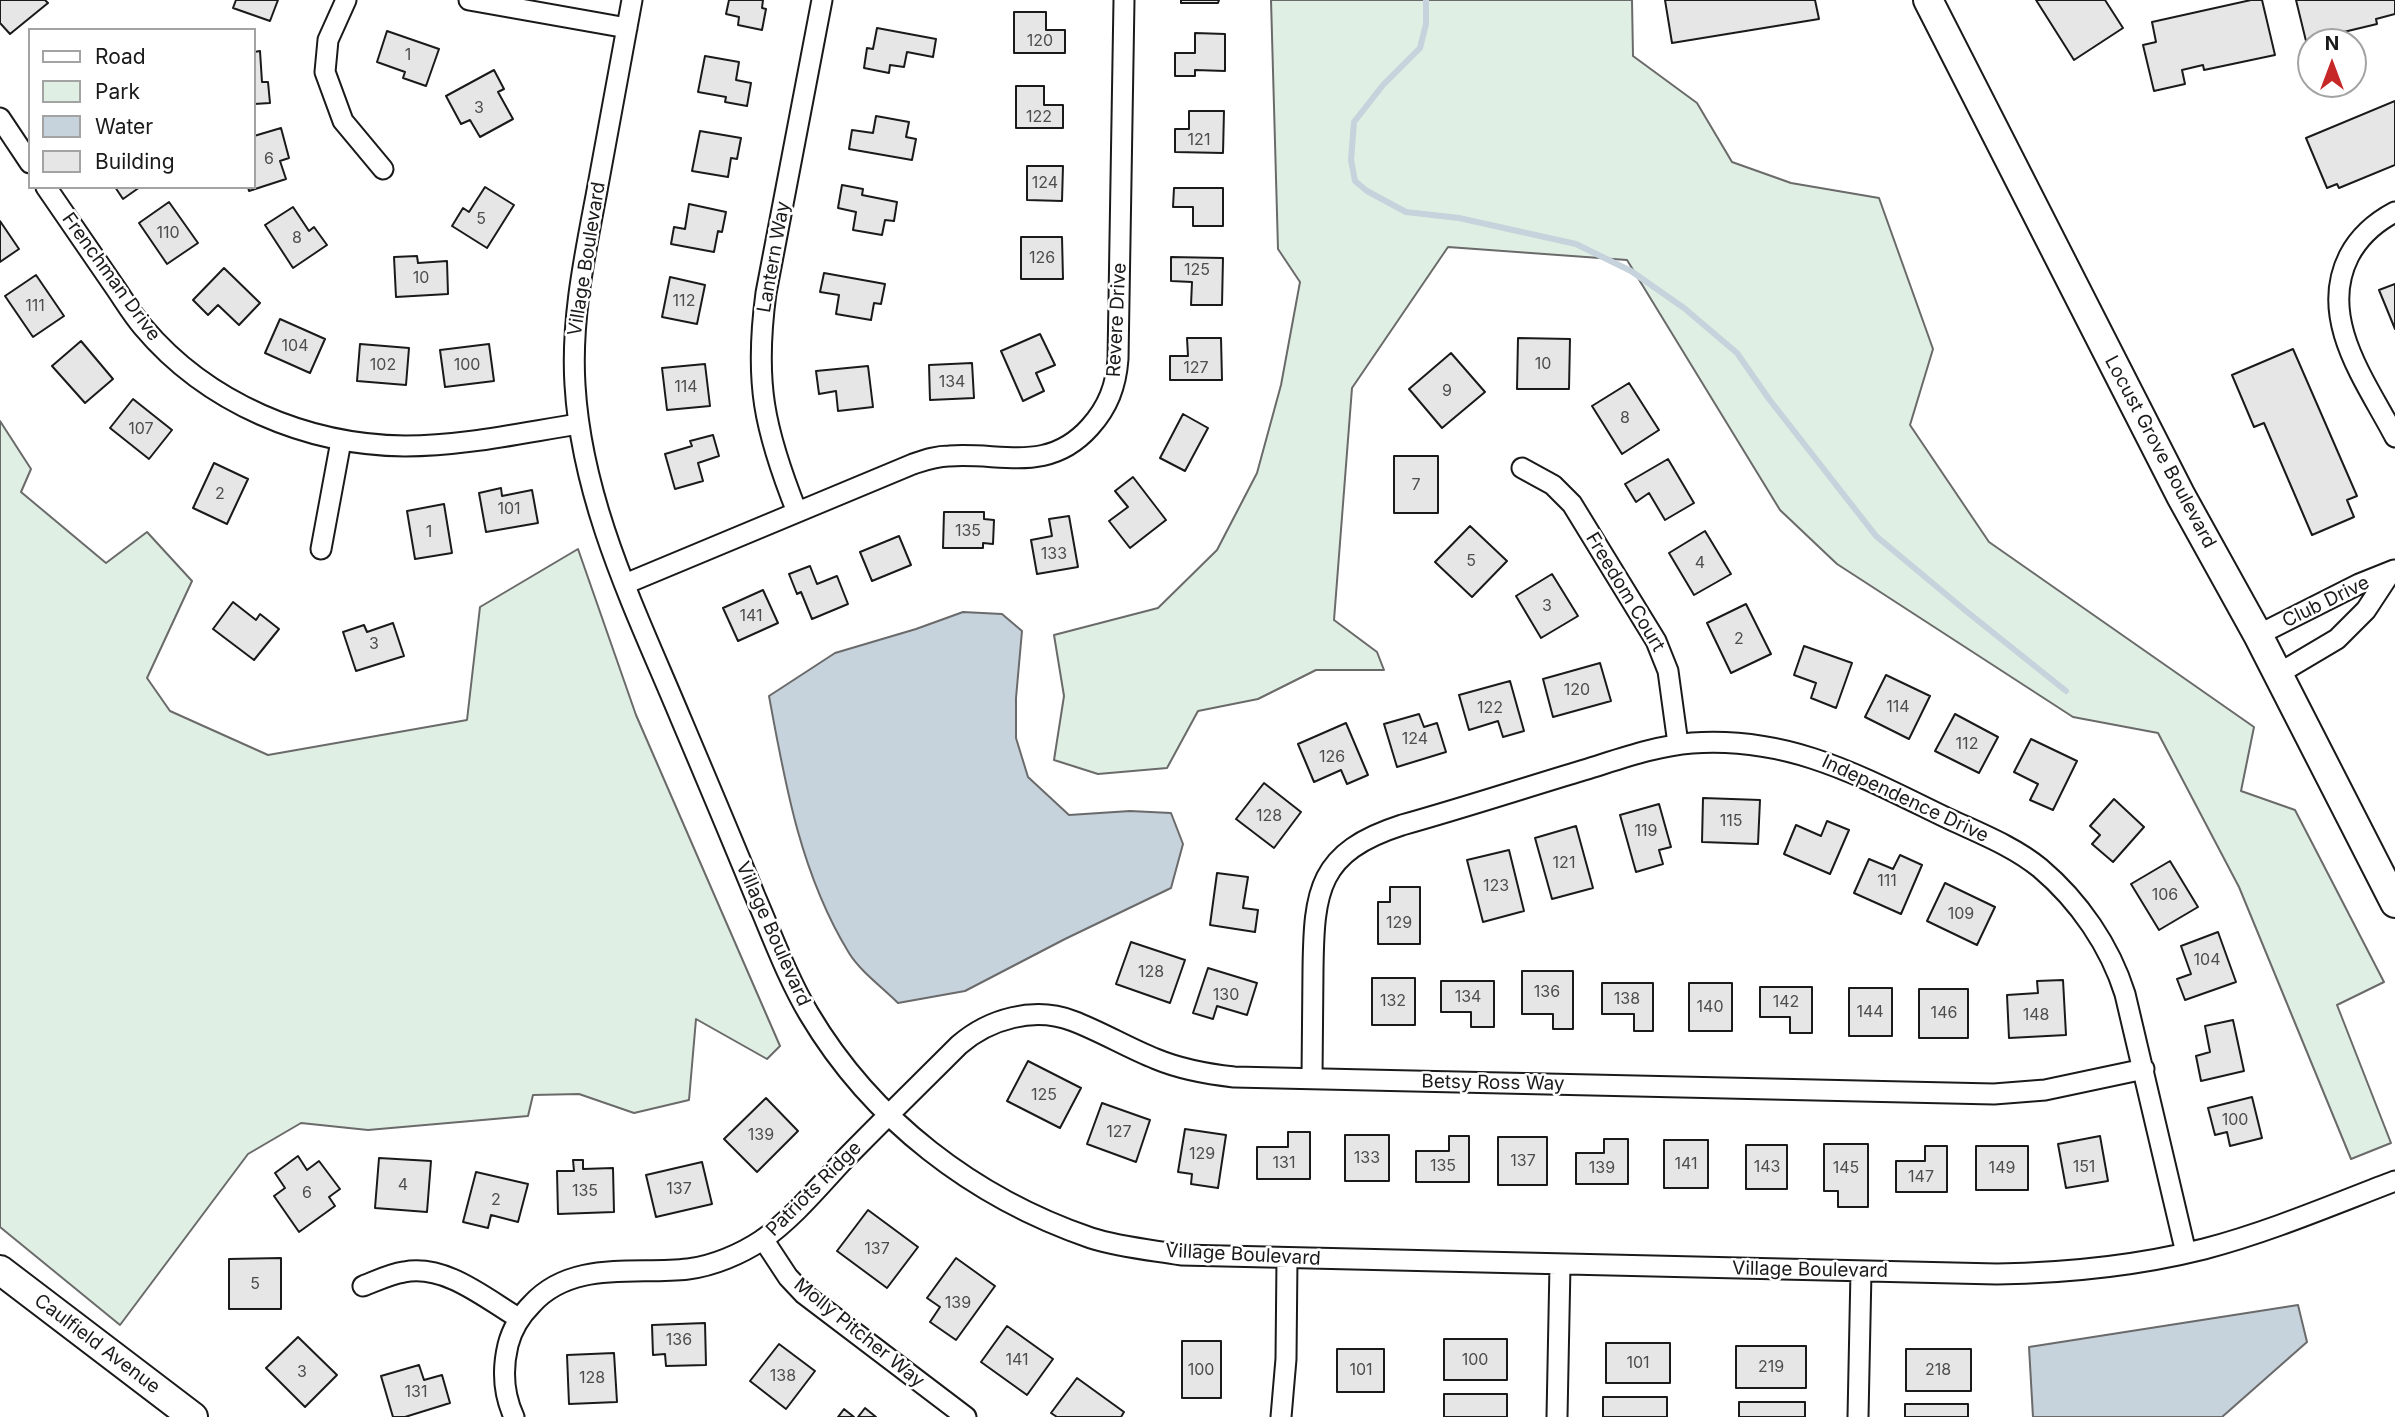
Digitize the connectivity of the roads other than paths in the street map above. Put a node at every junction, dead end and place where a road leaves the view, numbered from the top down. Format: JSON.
{"nodes":[{"id":1,"x":346,"y":0,"type":"edge"},
{"id":2,"x":469,"y":0,"type":"edge"},
{"id":3,"x":632,"y":0,"type":"edge"},
{"id":4,"x":822,"y":0,"type":"edge"},
{"id":5,"x":1124,"y":0,"type":"edge"},
{"id":6,"x":1928,"y":0,"type":"edge"},
{"id":7,"x":627,"y":28,"type":"junction"},
{"id":8,"x":0,"y":118,"type":"edge"},
{"id":9,"x":28,"y":160,"type":"edge"},
{"id":10,"x":383,"y":169,"type":"dead end"},
{"id":11,"x":47,"y":189,"type":"edge"},
{"id":12,"x":2395,"y":212,"type":"edge"},
{"id":13,"x":578,"y":425,"type":"junction"},
{"id":14,"x":2395,"y":437,"type":"edge"},
{"id":15,"x":341,"y":441,"type":"junction"},
{"id":16,"x":1522,"y":468,"type":"dead end"},
{"id":17,"x":797,"y":512,"type":"junction"},
{"id":18,"x":321,"y":549,"type":"dead end"},
{"id":19,"x":2393,"y":570,"type":"edge"},
{"id":20,"x":625,"y":584,"type":"junction"},
{"id":21,"x":2258,"y":635,"type":"junction"},
{"id":22,"x":2278,"y":674,"type":"junction"},
{"id":23,"x":1678,"y":744,"type":"junction"},
{"id":24,"x":2395,"y":903,"type":"edge"},
{"id":25,"x":2144,"y":1069,"type":"junction"},
{"id":26,"x":1312,"y":1078,"type":"junction"},
{"id":27,"x":888,"y":1115,"type":"junction"},
{"id":28,"x":2395,"y":1181,"type":"edge"},
{"id":29,"x":763,"y":1239,"type":"junction"},
{"id":30,"x":2186,"y":1253,"type":"junction"},
{"id":31,"x":1287,"y":1259,"type":"junction"},
{"id":32,"x":1560,"y":1265,"type":"junction"},
{"id":33,"x":0,"y":1270,"type":"edge"},
{"id":34,"x":1861,"y":1271,"type":"junction"},
{"id":35,"x":363,"y":1286,"type":"dead end"},
{"id":36,"x":520,"y":1320,"type":"junction"},
{"id":37,"x":193,"y":1417,"type":"edge"},
{"id":38,"x":514,"y":1417,"type":"edge"},
{"id":39,"x":966,"y":1417,"type":"edge"},
{"id":40,"x":1281,"y":1417,"type":"edge"},
{"id":41,"x":1558,"y":1417,"type":"edge"},
{"id":42,"x":1858,"y":1417,"type":"edge"}],
"edges":[{"from":1,"to":10,"type":"street"},
{"from":2,"to":7,"type":"street"},
{"from":3,"to":7,"type":"street","name":"Village Boulevard"},
{"from":4,"to":17,"type":"street","name":"Lantern Way"},
{"from":5,"to":17,"type":"street","name":"Revere Drive"},
{"from":6,"to":21,"type":"street","name":"Locust Grove Boulevard"},
{"from":7,"to":13,"type":"street","name":"Village Boulevard"},
{"from":8,"to":9,"type":"street"},
{"from":11,"to":15,"type":"street","name":"Frenchman Drive"},
{"from":12,"to":14,"type":"street"},
{"from":13,"to":15,"type":"street","name":"Frenchman Drive"},
{"from":13,"to":20,"type":"street","name":"Village Boulevard"},
{"from":15,"to":18,"type":"street"},
{"from":16,"to":23,"type":"street","name":"Freedom Court"},
{"from":17,"to":20,"type":"street","name":"Revere Drive"},
{"from":19,"to":21,"type":"street","name":"Club Drive"},
{"from":19,"to":22,"type":"street"},
{"from":20,"to":27,"type":"street","name":"Village Boulevard"},
{"from":21,"to":22,"type":"street","name":"Locust Grove Boulevard"},
{"from":22,"to":24,"type":"street","name":"Locust Grove Boulevard"},
{"from":23,"to":25,"type":"street","name":"Independence Drive"},
{"from":23,"to":26,"type":"street","name":"Independence Drive"},
{"from":25,"to":26,"type":"street","name":"Betsy Ross Way"},
{"from":25,"to":30,"type":"street","name":"Independence Drive"},
{"from":26,"to":27,"type":"street","name":"Betsy Ross Way"},
{"from":27,"to":29,"type":"street","name":"Patriots Ridge"},
{"from":27,"to":31,"type":"street","name":"Village Boulevard"},
{"from":28,"to":30,"type":"street","name":"Village Boulevard"},
{"from":29,"to":36,"type":"street","name":"Patriots Ridge"},
{"from":29,"to":39,"type":"street","name":"Molly Pitcher Way"},
{"from":30,"to":34,"type":"street","name":"Village Boulevard"},
{"from":31,"to":32,"type":"street","name":"Village Boulevard"},
{"from":31,"to":40,"type":"street"},
{"from":32,"to":34,"type":"street","name":"Village Boulevard"},
{"from":32,"to":41,"type":"street"},
{"from":33,"to":37,"type":"street","name":"Caulfield Avenue"},
{"from":34,"to":42,"type":"street"},
{"from":35,"to":36,"type":"street"},
{"from":36,"to":38,"type":"street","name":"Patriots Ridge"}]}
